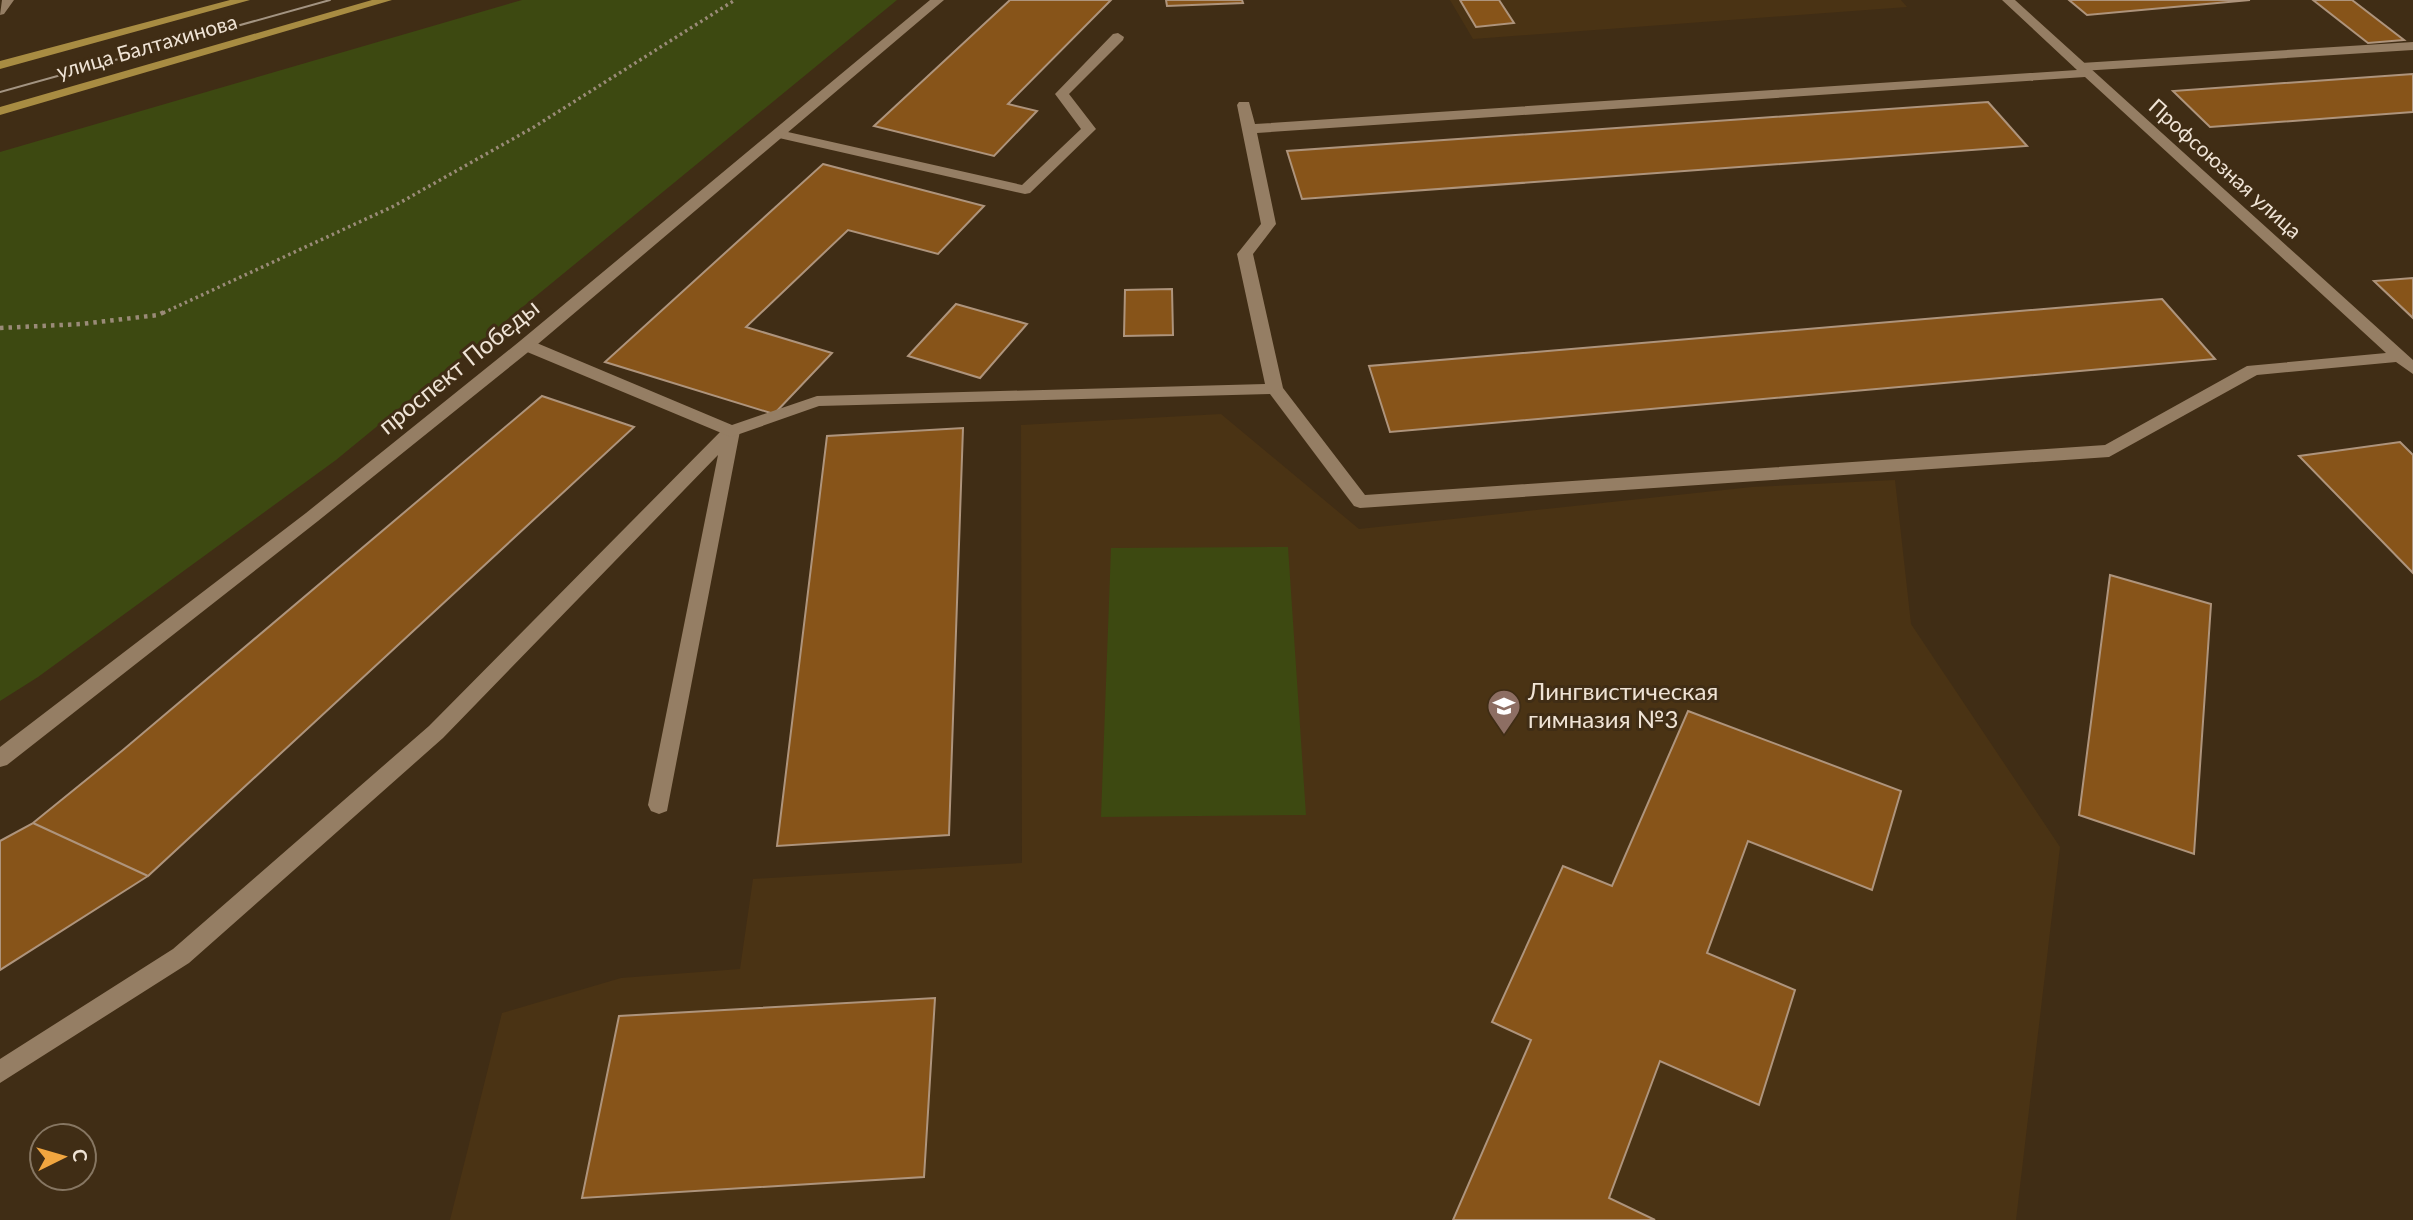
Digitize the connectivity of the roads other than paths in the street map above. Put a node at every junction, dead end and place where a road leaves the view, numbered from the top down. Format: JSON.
{"nodes":[{"id":1,"x":8,"y":0,"type":"edge"},
{"id":2,"x":244,"y":0,"type":"edge"},
{"id":3,"x":386,"y":0,"type":"edge"},
{"id":4,"x":938,"y":0,"type":"edge"},
{"id":5,"x":2008,"y":0,"type":"edge"},
{"id":6,"x":0,"y":11,"type":"edge"},
{"id":7,"x":1118,"y":37,"type":"dead end"},
{"id":8,"x":2413,"y":46,"type":"edge"},
{"id":9,"x":0,"y":65,"type":"edge"},
{"id":10,"x":2085,"y":70,"type":"junction"},
{"id":11,"x":1244,"y":105,"type":"dead end"},
{"id":12,"x":0,"y":111,"type":"edge"},
{"id":13,"x":1250,"y":129,"type":"junction"},
{"id":14,"x":779,"y":134,"type":"junction"},
{"id":15,"x":526,"y":345,"type":"junction"},
{"id":16,"x":2399,"y":356,"type":"junction"},
{"id":17,"x":2413,"y":369,"type":"edge"},
{"id":18,"x":1275,"y":389,"type":"junction"},
{"id":19,"x":731,"y":431,"type":"junction"},
{"id":20,"x":0,"y":759,"type":"edge"},
{"id":21,"x":659,"y":805,"type":"dead end"},
{"id":22,"x":0,"y":1072,"type":"edge"}],
"edges":[{"from":1,"to":6,"type":"street"},
{"from":2,"to":9,"type":"main road","name":"улица Балтахинова"},
{"from":3,"to":12,"type":"main road","name":"улица Балтахинова"},
{"from":4,"to":14,"type":"street","name":"проспект Победы"},
{"from":5,"to":10,"type":"street","name":"Профсоюзная улица"},
{"from":7,"to":14,"type":"street"},
{"from":8,"to":10,"type":"street"},
{"from":10,"to":13,"type":"street"},
{"from":10,"to":16,"type":"street","name":"Профсоюзная улица"},
{"from":11,"to":13,"type":"street"},
{"from":13,"to":18,"type":"street"},
{"from":14,"to":15,"type":"street","name":"проспект Победы"},
{"from":15,"to":19,"type":"street"},
{"from":15,"to":20,"type":"street","name":"проспект Победы"},
{"from":16,"to":17,"type":"street","name":"Профсоюзная улица"},
{"from":16,"to":18,"type":"street"},
{"from":18,"to":19,"type":"street"},
{"from":19,"to":21,"type":"street"},
{"from":19,"to":22,"type":"street"}]}
